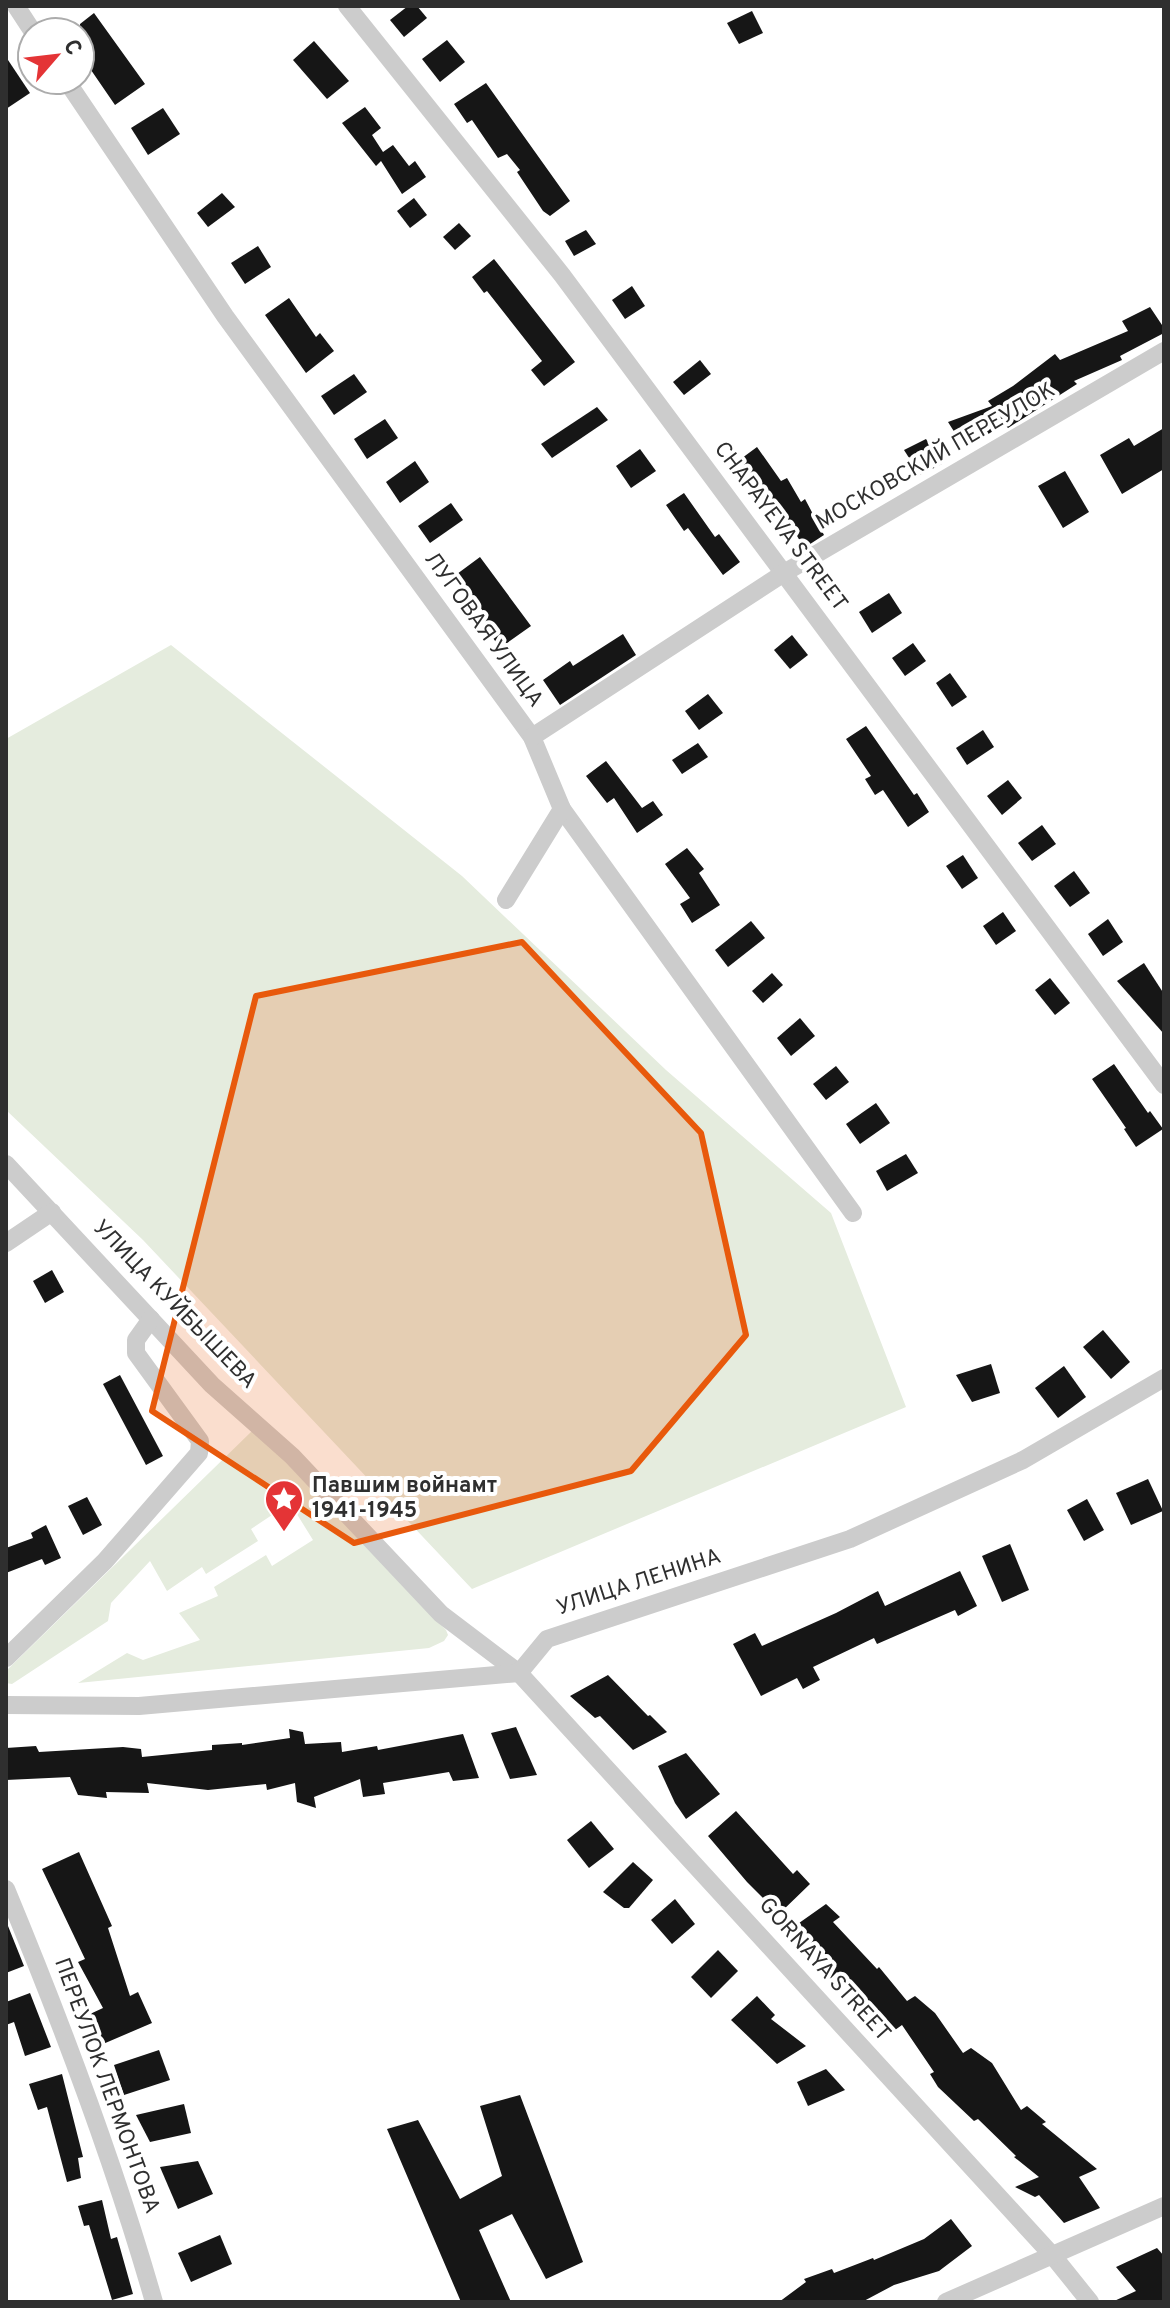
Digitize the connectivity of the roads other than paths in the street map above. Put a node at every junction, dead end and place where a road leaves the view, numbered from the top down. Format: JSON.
{"nodes":[{"id":1,"x":347,"y":6,"type":"edge"},
{"id":2,"x":77,"y":96,"type":"edge"},
{"id":3,"x":1164,"y":351,"type":"edge"},
{"id":4,"x":784,"y":573,"type":"junction"},
{"id":5,"x":532,"y":737,"type":"junction"},
{"id":6,"x":562,"y":809,"type":"junction"},
{"id":7,"x":506,"y":900,"type":"dead end"},
{"id":8,"x":1164,"y":1085,"type":"edge"},
{"id":9,"x":6,"y":1164,"type":"edge"},
{"id":10,"x":52,"y":1212,"type":"junction"},
{"id":11,"x":853,"y":1213,"type":"dead end"},
{"id":12,"x":6,"y":1243,"type":"edge"},
{"id":13,"x":151,"y":1319,"type":"junction"},
{"id":14,"x":1164,"y":1378,"type":"edge"},
{"id":15,"x":6,"y":1658,"type":"edge"},
{"id":16,"x":519,"y":1673,"type":"junction"},
{"id":17,"x":6,"y":1705,"type":"edge"},
{"id":18,"x":6,"y":1889,"type":"edge"},
{"id":19,"x":1164,"y":2206,"type":"edge"},
{"id":20,"x":1053,"y":2256,"type":"junction"},
{"id":21,"x":154,"y":2302,"type":"edge"},
{"id":22,"x":946,"y":2302,"type":"edge"},
{"id":23,"x":1090,"y":2302,"type":"edge"}],
"edges":[{"from":1,"to":4,"type":"street","name":"CHAPAYEVA STREET"},
{"from":2,"to":5,"type":"street","name":"ЛУГОВАЯ УЛИЦА"},
{"from":3,"to":4,"type":"street","name":"МОСКОВСКИЙ ПЕРЕУЛОК"},
{"from":4,"to":5,"type":"street","name":"МОСКОВСКИЙ ПЕРЕУЛОК"},
{"from":4,"to":8,"type":"street","name":"CHAPAYEVA STREET"},
{"from":5,"to":6,"type":"street","name":"ЛУГОВАЯ УЛИЦА"},
{"from":6,"to":7,"type":"street"},
{"from":6,"to":11,"type":"street","name":"ЛУГОВАЯ УЛИЦА"},
{"from":9,"to":10,"type":"street","name":"УЛИЦА КУЙБЫШЕВА"},
{"from":10,"to":12,"type":"street"},
{"from":10,"to":13,"type":"street","name":"УЛИЦА КУЙБЫШЕВА"},
{"from":13,"to":15,"type":"street"},
{"from":13,"to":16,"type":"street","name":"УЛИЦА КУЙБЫШЕВА"},
{"from":14,"to":16,"type":"street","name":"УЛИЦА ЛЕНИНА"},
{"from":16,"to":17,"type":"street"},
{"from":16,"to":20,"type":"street","name":"GORNAYA STREET"},
{"from":18,"to":21,"type":"street","name":"ПЕРЕУЛОК ЛЕРМОНТОВА"},
{"from":19,"to":20,"type":"street"},
{"from":20,"to":22,"type":"street"},
{"from":20,"to":23,"type":"street","name":"GORNAYA STREET"}]}
